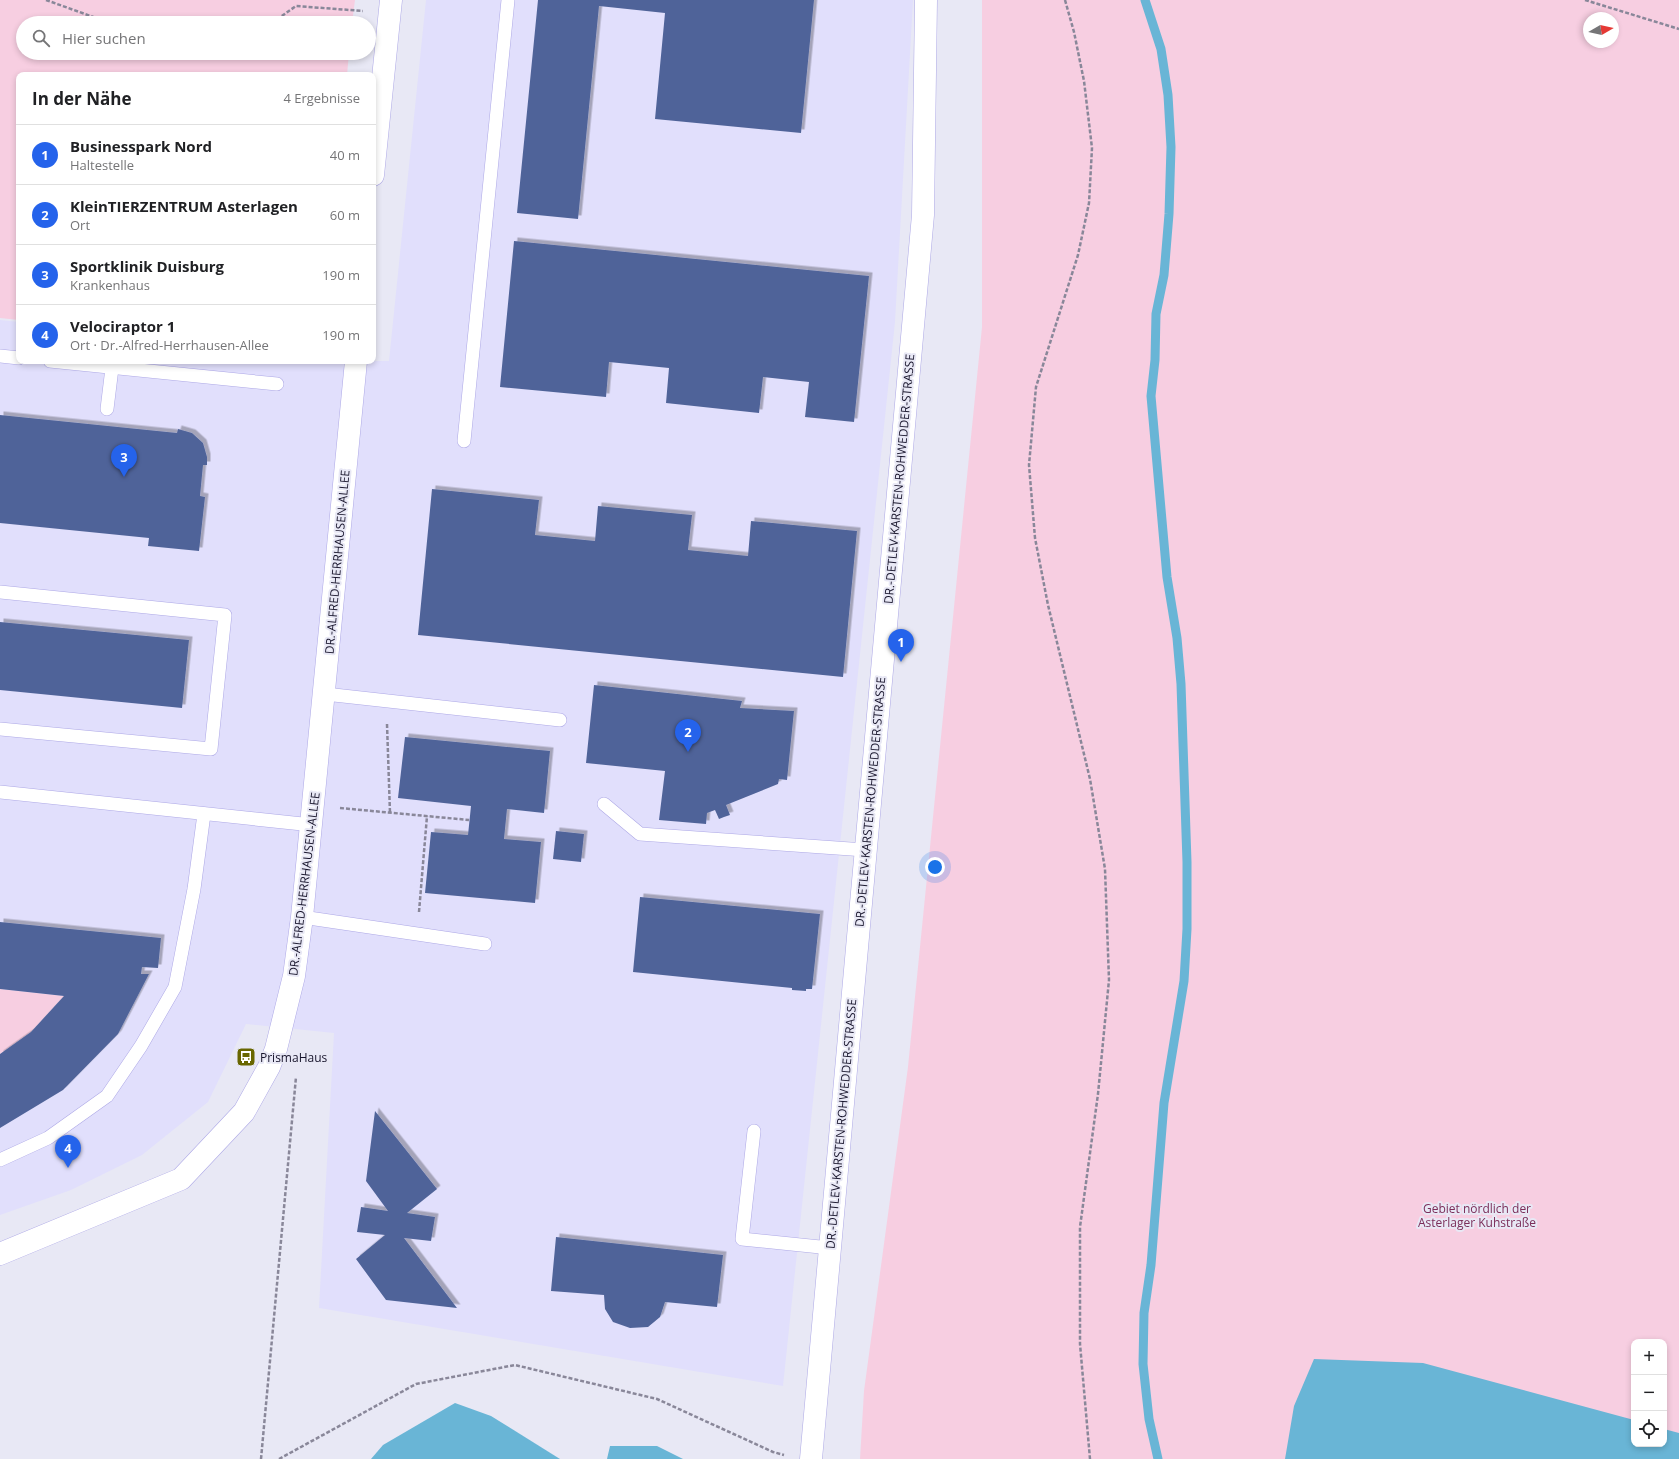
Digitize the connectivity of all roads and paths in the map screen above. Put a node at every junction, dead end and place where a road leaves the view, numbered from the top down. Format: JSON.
{"nodes":[{"id":1,"x":46,"y":0,"type":"edge"},
{"id":2,"x":508,"y":0,"type":"edge"},
{"id":3,"x":926,"y":0,"type":"edge"},
{"id":4,"x":1065,"y":0,"type":"edge"},
{"id":5,"x":1586,"y":0,"type":"edge"},
{"id":6,"x":390,"y":6,"type":"edge"},
{"id":7,"x":91,"y":16,"type":"edge"},
{"id":8,"x":282,"y":16,"type":"edge"},
{"id":9,"x":1679,"y":29,"type":"edge"},
{"id":10,"x":376,"y":145,"type":"edge"},
{"id":11,"x":0,"y":356,"type":"edge"},
{"id":12,"x":16,"y":358,"type":"edge"},
{"id":13,"x":77,"y":364,"type":"edge"},
{"id":14,"x":356,"y":364,"type":"edge"},
{"id":15,"x":112,"y":368,"type":"junction"},
{"id":16,"x":277,"y":384,"type":"dead end"},
{"id":17,"x":107,"y":409,"type":"dead end"},
{"id":18,"x":464,"y":441,"type":"dead end"},
{"id":19,"x":0,"y":592,"type":"edge"},
{"id":20,"x":325,"y":694,"type":"junction"},
{"id":21,"x":387,"y":701,"type":"junction"},
{"id":22,"x":560,"y":720,"type":"dead end"},
{"id":23,"x":0,"y":729,"type":"edge"},
{"id":24,"x":0,"y":792,"type":"edge"},
{"id":25,"x":604,"y":804,"type":"dead end"},
{"id":26,"x":390,"y":813,"type":"junction"},
{"id":27,"x":204,"y":814,"type":"junction"},
{"id":28,"x":313,"y":815,"type":"junction"},
{"id":29,"x":427,"y":816,"type":"junction"},
{"id":30,"x":469,"y":820,"type":"dead end"},
{"id":31,"x":865,"y":850,"type":"junction"},
{"id":32,"x":302,"y":917,"type":"junction"},
{"id":33,"x":418,"y":934,"type":"junction"},
{"id":34,"x":485,"y":944,"type":"dead end"},
{"id":35,"x":276,"y":1048,"type":"junction"},
{"id":36,"x":754,"y":1132,"type":"dead end"},
{"id":37,"x":0,"y":1160,"type":"edge"},
{"id":38,"x":830,"y":1248,"type":"junction"},
{"id":39,"x":0,"y":1254,"type":"edge"},
{"id":40,"x":787,"y":1456,"type":"dead end"},
{"id":41,"x":261,"y":1459,"type":"edge"},
{"id":42,"x":279,"y":1459,"type":"edge"},
{"id":43,"x":811,"y":1459,"type":"edge"},
{"id":44,"x":1090,"y":1459,"type":"edge"}],
"edges":[{"from":1,"to":7,"type":"path"},
{"from":2,"to":18,"type":"lane"},
{"from":3,"to":31,"type":"street","name":"DR.-DETLEV-KARSTEN-ROHWEDDER-STRASSE"},
{"from":4,"to":44,"type":"path"},
{"from":5,"to":9,"type":"path"},
{"from":6,"to":8,"type":"path"},
{"from":6,"to":10,"type":"street"},
{"from":11,"to":12,"type":"lane"},
{"from":13,"to":15,"type":"lane"},
{"from":14,"to":20,"type":"street","name":"DR.-ALFRED-HERRHAUSEN-ALLEE"},
{"from":15,"to":16,"type":"lane"},
{"from":15,"to":17,"type":"lane"},
{"from":19,"to":23,"type":"lane"},
{"from":20,"to":21,"type":"lane"},
{"from":20,"to":28,"type":"street","name":"DR.-ALFRED-HERRHAUSEN-ALLEE"},
{"from":21,"to":22,"type":"lane"},
{"from":21,"to":26,"type":"path"},
{"from":24,"to":27,"type":"lane"},
{"from":25,"to":31,"type":"lane"},
{"from":26,"to":28,"type":"path"},
{"from":26,"to":29,"type":"path"},
{"from":27,"to":28,"type":"lane"},
{"from":27,"to":37,"type":"lane"},
{"from":28,"to":32,"type":"street","name":"DR.-ALFRED-HERRHAUSEN-ALLEE"},
{"from":29,"to":30,"type":"path"},
{"from":29,"to":33,"type":"path"},
{"from":31,"to":38,"type":"street","name":"DR.-DETLEV-KARSTEN-ROHWEDDER-STRASSE"},
{"from":32,"to":33,"type":"lane"},
{"from":32,"to":35,"type":"street","name":"DR.-ALFRED-HERRHAUSEN-ALLEE"},
{"from":33,"to":34,"type":"lane"},
{"from":35,"to":39,"type":"street","name":"DR.-ALFRED-HERRHAUSEN-ALLEE"},
{"from":35,"to":41,"type":"path"},
{"from":36,"to":38,"type":"lane"},
{"from":38,"to":43,"type":"street","name":"DR.-DETLEV-KARSTEN-ROHWEDDER-STRASSE"},
{"from":40,"to":42,"type":"path"}]}
